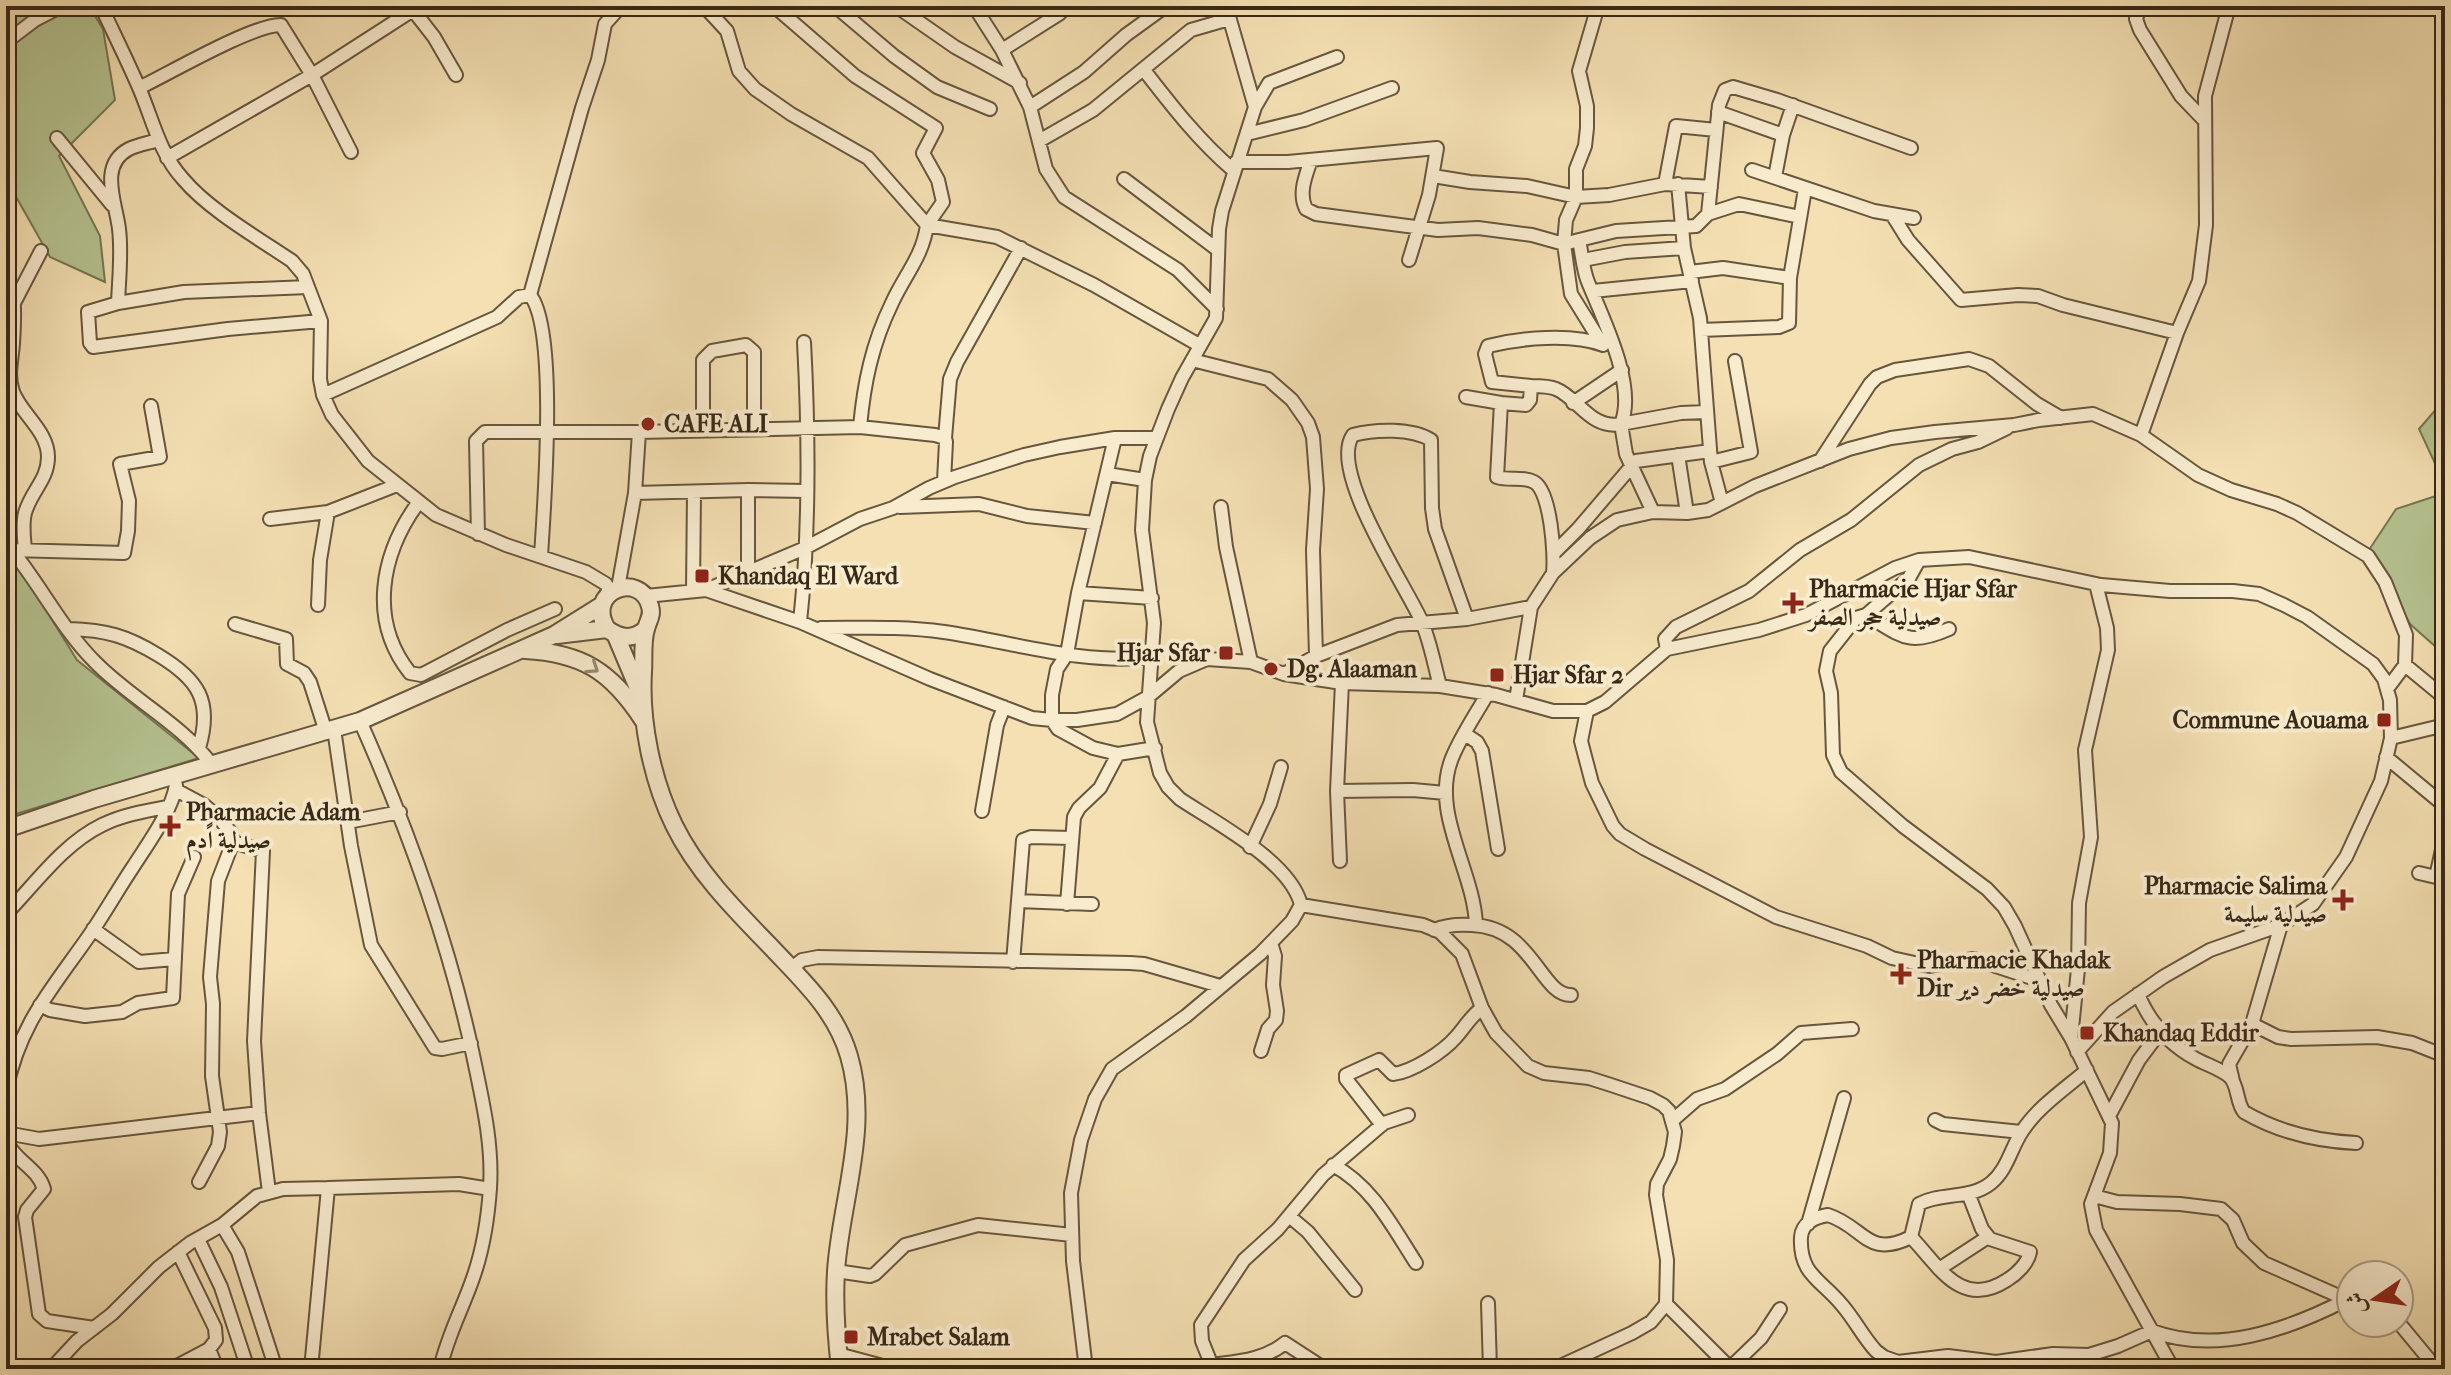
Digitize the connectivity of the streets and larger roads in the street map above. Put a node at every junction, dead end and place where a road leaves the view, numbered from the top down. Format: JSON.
{"nodes":[{"id":1,"x":62,"y":6,"type":"edge"},
{"id":2,"x":101,"y":6,"type":"edge"},
{"id":3,"x":621,"y":6,"type":"edge"},
{"id":4,"x":704,"y":6,"type":"edge"},
{"id":5,"x":774,"y":6,"type":"edge"},
{"id":6,"x":835,"y":6,"type":"edge"},
{"id":7,"x":896,"y":6,"type":"edge"},
{"id":8,"x":974,"y":6,"type":"edge"},
{"id":9,"x":1067,"y":6,"type":"edge"},
{"id":10,"x":1166,"y":6,"type":"edge"},
{"id":11,"x":1598,"y":6,"type":"edge"},
{"id":12,"x":2140,"y":6,"type":"edge"},
{"id":13,"x":2229,"y":6,"type":"edge"},
{"id":14,"x":1228,"y":13,"type":"edge"},
{"id":15,"x":6,"y":42,"type":"edge"},
{"id":16,"x":1002,"y":50,"type":"junction"},
{"id":17,"x":1337,"y":57,"type":"dead end"},
{"id":18,"x":1144,"y":70,"type":"junction"},
{"id":19,"x":312,"y":75,"type":"junction"},
{"id":20,"x":456,"y":75,"type":"dead end"},
{"id":21,"x":1020,"y":83,"type":"junction"},
{"id":22,"x":139,"y":88,"type":"junction"},
{"id":23,"x":1392,"y":88,"type":"dead end"},
{"id":24,"x":1793,"y":105,"type":"junction"},
{"id":25,"x":1030,"y":107,"type":"junction"},
{"id":26,"x":1255,"y":107,"type":"junction"},
{"id":27,"x":990,"y":109,"type":"dead end"},
{"id":28,"x":1718,"y":112,"type":"junction"},
{"id":29,"x":2203,"y":119,"type":"junction"},
{"id":30,"x":1716,"y":130,"type":"junction"},
{"id":31,"x":1247,"y":134,"type":"junction"},
{"id":32,"x":1783,"y":135,"type":"junction"},
{"id":33,"x":57,"y":138,"type":"dead end"},
{"id":34,"x":158,"y":140,"type":"junction"},
{"id":35,"x":1039,"y":141,"type":"junction"},
{"id":36,"x":1911,"y":148,"type":"dead end"},
{"id":37,"x":351,"y":152,"type":"dead end"},
{"id":38,"x":167,"y":158,"type":"junction"},
{"id":39,"x":1311,"y":160,"type":"junction"},
{"id":40,"x":1234,"y":166,"type":"junction"},
{"id":41,"x":1752,"y":170,"type":"dead end"},
{"id":42,"x":1433,"y":176,"type":"junction"},
{"id":43,"x":1775,"y":177,"type":"junction"},
{"id":44,"x":1124,"y":179,"type":"dead end"},
{"id":45,"x":1671,"y":184,"type":"junction"},
{"id":46,"x":1711,"y":187,"type":"junction"},
{"id":47,"x":1805,"y":189,"type":"junction"},
{"id":48,"x":1576,"y":197,"type":"junction"},
{"id":49,"x":114,"y":208,"type":"junction"},
{"id":50,"x":1708,"y":214,"type":"junction"},
{"id":51,"x":1893,"y":216,"type":"junction"},
{"id":52,"x":1800,"y":217,"type":"junction"},
{"id":53,"x":1914,"y":218,"type":"dead end"},
{"id":54,"x":927,"y":225,"type":"junction"},
{"id":55,"x":1681,"y":227,"type":"junction"},
{"id":56,"x":1418,"y":229,"type":"junction"},
{"id":57,"x":1579,"y":240,"type":"junction"},
{"id":58,"x":1564,"y":244,"type":"junction"},
{"id":59,"x":1021,"y":248,"type":"junction"},
{"id":60,"x":1684,"y":248,"type":"junction"},
{"id":61,"x":1218,"y":250,"type":"junction"},
{"id":62,"x":41,"y":251,"type":"dead end"},
{"id":63,"x":1409,"y":260,"type":"dead end"},
{"id":64,"x":1583,"y":260,"type":"junction"},
{"id":65,"x":1691,"y":276,"type":"junction"},
{"id":66,"x":1790,"y":278,"type":"junction"},
{"id":67,"x":6,"y":287,"type":"edge"},
{"id":68,"x":308,"y":287,"type":"junction"},
{"id":69,"x":1593,"y":291,"type":"junction"},
{"id":70,"x":530,"y":295,"type":"junction"},
{"id":71,"x":14,"y":303,"type":"junction"},
{"id":72,"x":118,"y":303,"type":"junction"},
{"id":73,"x":1217,"y":309,"type":"junction"},
{"id":74,"x":321,"y":321,"type":"junction"},
{"id":75,"x":1701,"y":330,"type":"junction"},
{"id":76,"x":2177,"y":333,"type":"junction"},
{"id":77,"x":804,"y":342,"type":"dead end"},
{"id":78,"x":1199,"y":345,"type":"junction"},
{"id":79,"x":1608,"y":347,"type":"junction"},
{"id":80,"x":1192,"y":360,"type":"junction"},
{"id":81,"x":1735,"y":361,"type":"dead end"},
{"id":82,"x":1622,"y":370,"type":"junction"},
{"id":83,"x":1531,"y":386,"type":"junction"},
{"id":84,"x":323,"y":395,"type":"junction"},
{"id":85,"x":1466,"y":397,"type":"dead end"},
{"id":86,"x":1501,"y":403,"type":"junction"},
{"id":87,"x":1573,"y":403,"type":"junction"},
{"id":88,"x":151,"y":406,"type":"dead end"},
{"id":89,"x":1706,"y":412,"type":"junction"},
{"id":90,"x":2061,"y":418,"type":"junction"},
{"id":91,"x":1621,"y":424,"type":"junction"},
{"id":92,"x":2014,"y":425,"type":"junction"},
{"id":93,"x":860,"y":427,"type":"junction"},
{"id":94,"x":754,"y":428,"type":"junction"},
{"id":95,"x":808,"y":428,"type":"junction"},
{"id":96,"x":703,"y":430,"type":"junction"},
{"id":97,"x":548,"y":432,"type":"junction"},
{"id":98,"x":639,"y":432,"type":"junction"},
{"id":99,"x":2141,"y":435,"type":"junction"},
{"id":100,"x":945,"y":438,"type":"junction"},
{"id":101,"x":1115,"y":438,"type":"junction"},
{"id":102,"x":1157,"y":438,"type":"junction"},
{"id":103,"x":1678,"y":455,"type":"junction"},
{"id":104,"x":1711,"y":456,"type":"junction"},
{"id":105,"x":1820,"y":461,"type":"junction"},
{"id":106,"x":1632,"y":464,"type":"junction"},
{"id":107,"x":1107,"y":474,"type":"junction"},
{"id":108,"x":961,"y":475,"type":"junction"},
{"id":109,"x":1145,"y":480,"type":"junction"},
{"id":110,"x":944,"y":481,"type":"junction"},
{"id":111,"x":397,"y":485,"type":"junction"},
{"id":112,"x":748,"y":490,"type":"junction"},
{"id":113,"x":806,"y":491,"type":"junction"},
{"id":114,"x":635,"y":493,"type":"junction"},
{"id":115,"x":694,"y":493,"type":"junction"},
{"id":116,"x":418,"y":503,"type":"junction"},
{"id":117,"x":965,"y":503,"type":"junction"},
{"id":118,"x":1722,"y":503,"type":"junction"},
{"id":119,"x":1221,"y":507,"type":"dead end"},
{"id":120,"x":893,"y":508,"type":"junction"},
{"id":121,"x":328,"y":512,"type":"junction"},
{"id":122,"x":1653,"y":512,"type":"junction"},
{"id":123,"x":1687,"y":513,"type":"junction"},
{"id":124,"x":270,"y":519,"type":"dead end"},
{"id":125,"x":1095,"y":523,"type":"junction"},
{"id":126,"x":478,"y":534,"type":"junction"},
{"id":127,"x":14,"y":548,"type":"edge"},
{"id":128,"x":805,"y":548,"type":"junction"},
{"id":129,"x":1555,"y":552,"type":"junction"},
{"id":130,"x":541,"y":556,"type":"junction"},
{"id":131,"x":1919,"y":560,"type":"junction"},
{"id":132,"x":748,"y":573,"type":"junction"},
{"id":133,"x":1553,"y":573,"type":"junction"},
{"id":134,"x":2096,"y":584,"type":"junction"},
{"id":135,"x":699,"y":590,"type":"junction"},
{"id":136,"x":1078,"y":593,"type":"junction"},
{"id":137,"x":610,"y":595,"type":"junction"},
{"id":138,"x":1152,"y":598,"type":"junction"},
{"id":139,"x":318,"y":605,"type":"dead end"},
{"id":140,"x":1531,"y":607,"type":"junction"},
{"id":141,"x":555,"y":609,"type":"dead end"},
{"id":142,"x":648,"y":613,"type":"junction"},
{"id":143,"x":1866,"y":615,"type":"junction"},
{"id":144,"x":1467,"y":619,"type":"junction"},
{"id":145,"x":800,"y":622,"type":"junction"},
{"id":146,"x":1423,"y":623,"type":"junction"},
{"id":147,"x":235,"y":624,"type":"dead end"},
{"id":148,"x":815,"y":628,"type":"junction"},
{"id":149,"x":69,"y":629,"type":"junction"},
{"id":150,"x":1949,"y":629,"type":"dead end"},
{"id":151,"x":612,"y":632,"type":"junction"},
{"id":152,"x":554,"y":635,"type":"junction"},
{"id":153,"x":1667,"y":649,"type":"junction"},
{"id":154,"x":519,"y":650,"type":"junction"},
{"id":155,"x":1067,"y":654,"type":"junction"},
{"id":156,"x":1316,"y":656,"type":"junction"},
{"id":157,"x":1151,"y":657,"type":"junction"},
{"id":158,"x":1251,"y":662,"type":"junction"},
{"id":159,"x":443,"y":664,"type":"junction"},
{"id":160,"x":2405,"y":665,"type":"junction"},
{"id":161,"x":1826,"y":671,"type":"junction"},
{"id":162,"x":1284,"y":674,"type":"junction"},
{"id":163,"x":1811,"y":675,"type":"dead end"},
{"id":164,"x":450,"y":681,"type":"junction"},
{"id":165,"x":1342,"y":683,"type":"junction"},
{"id":166,"x":1440,"y":686,"type":"junction"},
{"id":167,"x":2387,"y":689,"type":"junction"},
{"id":168,"x":1488,"y":693,"type":"junction"},
{"id":169,"x":642,"y":696,"type":"junction"},
{"id":170,"x":1148,"y":697,"type":"junction"},
{"id":171,"x":2445,"y":698,"type":"edge"},
{"id":172,"x":1516,"y":700,"type":"junction"},
{"id":173,"x":1004,"y":707,"type":"junction"},
{"id":174,"x":1587,"y":711,"type":"junction"},
{"id":175,"x":1052,"y":720,"type":"junction"},
{"id":176,"x":360,"y":721,"type":"junction"},
{"id":177,"x":646,"y":724,"type":"junction"},
{"id":178,"x":2445,"y":725,"type":"edge"},
{"id":179,"x":330,"y":730,"type":"junction"},
{"id":180,"x":1465,"y":734,"type":"junction"},
{"id":181,"x":2391,"y":738,"type":"junction"},
{"id":182,"x":199,"y":748,"type":"junction"},
{"id":183,"x":1155,"y":748,"type":"junction"},
{"id":184,"x":1118,"y":754,"type":"junction"},
{"id":185,"x":2386,"y":757,"type":"junction"},
{"id":186,"x":212,"y":765,"type":"junction"},
{"id":187,"x":1281,"y":767,"type":"dead end"},
{"id":188,"x":176,"y":782,"type":"junction"},
{"id":189,"x":1337,"y":791,"type":"junction"},
{"id":190,"x":1445,"y":793,"type":"junction"},
{"id":191,"x":2445,"y":806,"type":"edge"},
{"id":192,"x":167,"y":807,"type":"junction"},
{"id":193,"x":982,"y":811,"type":"dead end"},
{"id":194,"x":400,"y":812,"type":"junction"},
{"id":195,"x":348,"y":822,"type":"junction"},
{"id":196,"x":6,"y":829,"type":"edge"},
{"id":197,"x":2445,"y":836,"type":"edge"},
{"id":198,"x":1072,"y":838,"type":"junction"},
{"id":199,"x":233,"y":842,"type":"junction"},
{"id":200,"x":1250,"y":847,"type":"junction"},
{"id":201,"x":1498,"y":849,"type":"dead end"},
{"id":202,"x":194,"y":857,"type":"dead end"},
{"id":203,"x":1340,"y":861,"type":"dead end"},
{"id":204,"x":2419,"y":873,"type":"dead end"},
{"id":205,"x":2440,"y":879,"type":"edge"},
{"id":206,"x":1018,"y":901,"type":"junction"},
{"id":207,"x":1067,"y":904,"type":"junction"},
{"id":208,"x":1092,"y":904,"type":"dead end"},
{"id":209,"x":1301,"y":905,"type":"junction"},
{"id":210,"x":6,"y":914,"type":"edge"},
{"id":211,"x":1476,"y":925,"type":"junction"},
{"id":212,"x":2281,"y":925,"type":"junction"},
{"id":213,"x":93,"y":929,"type":"junction"},
{"id":214,"x":1434,"y":930,"type":"junction"},
{"id":215,"x":1271,"y":943,"type":"junction"},
{"id":216,"x":175,"y":959,"type":"junction"},
{"id":217,"x":1013,"y":962,"type":"junction"},
{"id":218,"x":792,"y":968,"type":"junction"},
{"id":219,"x":2041,"y":981,"type":"junction"},
{"id":220,"x":1220,"y":986,"type":"junction"},
{"id":221,"x":2138,"y":994,"type":"junction"},
{"id":222,"x":1571,"y":995,"type":"dead end"},
{"id":223,"x":40,"y":1005,"type":"junction"},
{"id":224,"x":1482,"y":1008,"type":"junction"},
{"id":225,"x":2252,"y":1024,"type":"junction"},
{"id":226,"x":1852,"y":1029,"type":"dead end"},
{"id":227,"x":2160,"y":1032,"type":"junction"},
{"id":228,"x":2071,"y":1038,"type":"junction"},
{"id":229,"x":471,"y":1043,"type":"junction"},
{"id":230,"x":1261,"y":1051,"type":"dead end"},
{"id":231,"x":2077,"y":1052,"type":"junction"},
{"id":232,"x":2442,"y":1052,"type":"edge"},
{"id":233,"x":2087,"y":1070,"type":"junction"},
{"id":234,"x":2233,"y":1081,"type":"junction"},
{"id":235,"x":6,"y":1091,"type":"edge"},
{"id":236,"x":1844,"y":1098,"type":"dead end"},
{"id":237,"x":259,"y":1113,"type":"junction"},
{"id":238,"x":1408,"y":1115,"type":"dead end"},
{"id":239,"x":2109,"y":1116,"type":"junction"},
{"id":240,"x":219,"y":1118,"type":"junction"},
{"id":241,"x":1673,"y":1120,"type":"junction"},
{"id":242,"x":1935,"y":1120,"type":"dead end"},
{"id":243,"x":1382,"y":1125,"type":"junction"},
{"id":244,"x":2021,"y":1132,"type":"junction"},
{"id":245,"x":6,"y":1133,"type":"edge"},
{"id":246,"x":6,"y":1141,"type":"edge"},
{"id":247,"x":2356,"y":1143,"type":"dead end"},
{"id":248,"x":1333,"y":1165,"type":"junction"},
{"id":249,"x":199,"y":1182,"type":"dead end"},
{"id":250,"x":328,"y":1188,"type":"junction"},
{"id":251,"x":490,"y":1189,"type":"junction"},
{"id":252,"x":269,"y":1192,"type":"junction"},
{"id":253,"x":1968,"y":1193,"type":"junction"},
{"id":254,"x":2094,"y":1196,"type":"junction"},
{"id":255,"x":1289,"y":1216,"type":"junction"},
{"id":256,"x":1808,"y":1224,"type":"junction"},
{"id":257,"x":222,"y":1225,"type":"junction"},
{"id":258,"x":1072,"y":1235,"type":"junction"},
{"id":259,"x":1911,"y":1237,"type":"junction"},
{"id":260,"x":1988,"y":1237,"type":"junction"},
{"id":261,"x":198,"y":1239,"type":"junction"},
{"id":262,"x":178,"y":1252,"type":"junction"},
{"id":263,"x":1416,"y":1263,"type":"dead end"},
{"id":264,"x":1939,"y":1269,"type":"junction"},
{"id":265,"x":836,"y":1271,"type":"junction"},
{"id":266,"x":1355,"y":1290,"type":"dead end"},
{"id":267,"x":2335,"y":1295,"type":"edge"},
{"id":268,"x":1488,"y":1303,"type":"dead end"},
{"id":269,"x":1666,"y":1304,"type":"junction"},
{"id":270,"x":2335,"y":1307,"type":"edge"},
{"id":271,"x":1780,"y":1309,"type":"dead end"},
{"id":272,"x":94,"y":1328,"type":"junction"},
{"id":273,"x":2152,"y":1331,"type":"junction"},
{"id":274,"x":2412,"y":1339,"type":"edge"},
{"id":275,"x":209,"y":1349,"type":"junction"},
{"id":276,"x":839,"y":1361,"type":"edge"},
{"id":277,"x":1212,"y":1366,"type":"junction"},
{"id":278,"x":1983,"y":1366,"type":"edge"},
{"id":279,"x":1730,"y":1368,"type":"edge"},
{"id":280,"x":51,"y":1369,"type":"edge"},
{"id":281,"x":171,"y":1369,"type":"edge"},
{"id":282,"x":217,"y":1369,"type":"edge"},
{"id":283,"x":248,"y":1369,"type":"edge"},
{"id":284,"x":276,"y":1369,"type":"edge"},
{"id":285,"x":311,"y":1369,"type":"edge"},
{"id":286,"x":440,"y":1369,"type":"edge"},
{"id":287,"x":894,"y":1369,"type":"edge"},
{"id":288,"x":1086,"y":1369,"type":"edge"},
{"id":289,"x":1190,"y":1369,"type":"edge"},
{"id":290,"x":1325,"y":1369,"type":"edge"},
{"id":291,"x":1393,"y":1369,"type":"edge"},
{"id":292,"x":1424,"y":1369,"type":"edge"},
{"id":293,"x":1490,"y":1369,"type":"edge"},
{"id":294,"x":1554,"y":1369,"type":"edge"},
{"id":295,"x":2173,"y":1369,"type":"edge"},
{"id":296,"x":2437,"y":1369,"type":"edge"}],
"edges":[{"from":1,"to":15,"type":"street"},
{"from":2,"to":22,"type":"street"},
{"from":3,"to":70,"type":"street"},
{"from":4,"to":54,"type":"street"},
{"from":5,"to":54,"type":"street"},
{"from":6,"to":27,"type":"street"},
{"from":7,"to":21,"type":"street"},
{"from":8,"to":16,"type":"street"},
{"from":9,"to":16,"type":"street"},
{"from":10,"to":25,"type":"street"},
{"from":11,"to":48,"type":"street"},
{"from":12,"to":29,"type":"street"},
{"from":13,"to":29,"type":"street"},
{"from":14,"to":18,"type":"street"},
{"from":14,"to":26,"type":"street"},
{"from":16,"to":21,"type":"street"},
{"from":17,"to":26,"type":"street"},
{"from":18,"to":35,"type":"street"},
{"from":18,"to":40,"type":"street"},
{"from":19,"to":20,"type":"street"},
{"from":19,"to":22,"type":"street"},
{"from":19,"to":37,"type":"street"},
{"from":19,"to":38,"type":"street"},
{"from":21,"to":25,"type":"street"},
{"from":22,"to":34,"type":"street"},
{"from":23,"to":31,"type":"street"},
{"from":24,"to":28,"type":"street"},
{"from":24,"to":32,"type":"street"},
{"from":24,"to":36,"type":"street"},
{"from":25,"to":35,"type":"street"},
{"from":26,"to":31,"type":"street"},
{"from":28,"to":30,"type":"street"},
{"from":28,"to":32,"type":"street"},
{"from":29,"to":76,"type":"street"},
{"from":30,"to":45,"type":"street"},
{"from":30,"to":46,"type":"street"},
{"from":31,"to":40,"type":"street"},
{"from":32,"to":43,"type":"street"},
{"from":33,"to":49,"type":"street"},
{"from":34,"to":38,"type":"street"},
{"from":34,"to":49,"type":"street"},
{"from":35,"to":73,"type":"street"},
{"from":38,"to":68,"type":"street"},
{"from":39,"to":40,"type":"street"},
{"from":39,"to":42,"type":"street"},
{"from":39,"to":56,"type":"street"},
{"from":40,"to":61,"type":"street"},
{"from":41,"to":43,"type":"street"},
{"from":42,"to":48,"type":"street"},
{"from":42,"to":56,"type":"street"},
{"from":43,"to":47,"type":"street"},
{"from":44,"to":61,"type":"street"},
{"from":45,"to":46,"type":"street"},
{"from":45,"to":48,"type":"street"},
{"from":45,"to":55,"type":"street"},
{"from":46,"to":50,"type":"street"},
{"from":47,"to":51,"type":"street"},
{"from":47,"to":52,"type":"street"},
{"from":48,"to":58,"type":"street"},
{"from":49,"to":72,"type":"street"},
{"from":50,"to":52,"type":"street"},
{"from":50,"to":55,"type":"street"},
{"from":51,"to":53,"type":"street"},
{"from":51,"to":76,"type":"street"},
{"from":52,"to":66,"type":"street"},
{"from":54,"to":59,"type":"street"},
{"from":54,"to":93,"type":"street"},
{"from":55,"to":57,"type":"street"},
{"from":55,"to":60,"type":"street"},
{"from":56,"to":58,"type":"street"},
{"from":56,"to":63,"type":"street"},
{"from":57,"to":58,"type":"street"},
{"from":57,"to":64,"type":"street"},
{"from":58,"to":79,"type":"street"},
{"from":59,"to":78,"type":"street"},
{"from":59,"to":100,"type":"street"},
{"from":60,"to":64,"type":"street"},
{"from":60,"to":65,"type":"street"},
{"from":61,"to":73,"type":"street"},
{"from":62,"to":71,"type":"street"},
{"from":64,"to":69,"type":"street"},
{"from":65,"to":66,"type":"street"},
{"from":65,"to":69,"type":"street"},
{"from":65,"to":75,"type":"street"},
{"from":66,"to":75,"type":"street"},
{"from":67,"to":71,"type":"street"},
{"from":68,"to":72,"type":"street"},
{"from":68,"to":74,"type":"street"},
{"from":69,"to":79,"type":"street"},
{"from":70,"to":84,"type":"street"},
{"from":70,"to":97,"type":"street"},
{"from":71,"to":127,"type":"street"},
{"from":72,"to":74,"type":"street"},
{"from":73,"to":78,"type":"street"},
{"from":74,"to":84,"type":"street"},
{"from":75,"to":89,"type":"street"},
{"from":76,"to":99,"type":"street"},
{"from":77,"to":95,"type":"street"},
{"from":78,"to":80,"type":"street"},
{"from":79,"to":82,"type":"street"},
{"from":79,"to":83,"type":"street"},
{"from":80,"to":102,"type":"street"},
{"from":80,"to":156,"type":"street"},
{"from":81,"to":104,"type":"street"},
{"from":82,"to":87,"type":"street"},
{"from":82,"to":91,"type":"street"},
{"from":83,"to":86,"type":"street"},
{"from":83,"to":87,"type":"street"},
{"from":84,"to":111,"type":"street"},
{"from":85,"to":86,"type":"street"},
{"from":86,"to":129,"type":"street"},
{"from":87,"to":91,"type":"street"},
{"from":88,"to":127,"type":"street"},
{"from":89,"to":91,"type":"street"},
{"from":89,"to":104,"type":"street"},
{"from":90,"to":92,"type":"street"},
{"from":90,"to":99,"type":"street"},
{"from":90,"to":105,"type":"street"},
{"from":91,"to":106,"type":"street"},
{"from":92,"to":105,"type":"street"},
{"from":92,"to":153,"type":"street"},
{"from":93,"to":95,"type":"street"},
{"from":93,"to":100,"type":"street"},
{"from":94,"to":95,"type":"street"},
{"from":94,"to":96,"type":"street"},
{"from":94,"to":96,"type":"street"},
{"from":95,"to":113,"type":"street"},
{"from":96,"to":98,"type":"street"},
{"from":97,"to":98,"type":"street"},
{"from":97,"to":126,"type":"street"},
{"from":97,"to":130,"type":"street"},
{"from":98,"to":114,"type":"street"},
{"from":99,"to":160,"type":"street"},
{"from":100,"to":110,"type":"street"},
{"from":101,"to":102,"type":"street"},
{"from":101,"to":107,"type":"street"},
{"from":101,"to":108,"type":"street"},
{"from":102,"to":109,"type":"street"},
{"from":103,"to":104,"type":"street"},
{"from":103,"to":106,"type":"street"},
{"from":103,"to":123,"type":"street"},
{"from":104,"to":118,"type":"street"},
{"from":105,"to":118,"type":"street"},
{"from":106,"to":122,"type":"street"},
{"from":106,"to":129,"type":"street"},
{"from":107,"to":109,"type":"street"},
{"from":107,"to":125,"type":"street"},
{"from":108,"to":110,"type":"street"},
{"from":108,"to":117,"type":"street"},
{"from":109,"to":138,"type":"street"},
{"from":110,"to":120,"type":"street"},
{"from":111,"to":116,"type":"street"},
{"from":111,"to":121,"type":"street"},
{"from":112,"to":113,"type":"street"},
{"from":112,"to":115,"type":"street"},
{"from":112,"to":132,"type":"street"},
{"from":113,"to":128,"type":"street"},
{"from":114,"to":115,"type":"street"},
{"from":114,"to":137,"type":"street"},
{"from":115,"to":135,"type":"street"},
{"from":116,"to":126,"type":"street"},
{"from":116,"to":159,"type":"street"},
{"from":117,"to":120,"type":"street"},
{"from":117,"to":125,"type":"street"},
{"from":118,"to":123,"type":"street"},
{"from":119,"to":158,"type":"street"},
{"from":120,"to":128,"type":"street"},
{"from":121,"to":124,"type":"street"},
{"from":121,"to":139,"type":"street"},
{"from":122,"to":123,"type":"street"},
{"from":122,"to":133,"type":"street"},
{"from":125,"to":136,"type":"street"},
{"from":126,"to":130,"type":"street"},
{"from":127,"to":149,"type":"street"},
{"from":128,"to":132,"type":"street"},
{"from":128,"to":145,"type":"street"},
{"from":129,"to":133,"type":"street"},
{"from":130,"to":137,"type":"street"},
{"from":131,"to":134,"type":"street"},
{"from":131,"to":143,"type":"street"},
{"from":131,"to":153,"type":"street"},
{"from":132,"to":135,"type":"street"},
{"from":133,"to":140,"type":"street"},
{"from":134,"to":167,"type":"street"},
{"from":134,"to":228,"type":"street"},
{"from":135,"to":142,"type":"street"},
{"from":135,"to":145,"type":"street"},
{"from":136,"to":138,"type":"street"},
{"from":136,"to":155,"type":"street"},
{"from":137,"to":142,"type":"street"},
{"from":137,"to":151,"type":"street"},
{"from":137,"to":152,"type":"street"},
{"from":138,"to":157,"type":"street"},
{"from":140,"to":144,"type":"street"},
{"from":140,"to":172,"type":"street"},
{"from":141,"to":159,"type":"street"},
{"from":142,"to":151,"type":"street"},
{"from":142,"to":169,"type":"street"},
{"from":143,"to":150,"type":"street"},
{"from":143,"to":161,"type":"street"},
{"from":144,"to":146,"type":"street"},
{"from":144,"to":146,"type":"street"},
{"from":145,"to":148,"type":"street"},
{"from":146,"to":156,"type":"street"},
{"from":146,"to":166,"type":"street"},
{"from":147,"to":179,"type":"street"},
{"from":148,"to":155,"type":"street"},
{"from":148,"to":173,"type":"street"},
{"from":149,"to":182,"type":"street"},
{"from":149,"to":182,"type":"street"},
{"from":151,"to":152,"type":"street"},
{"from":151,"to":169,"type":"street"},
{"from":152,"to":154,"type":"street"},
{"from":153,"to":174,"type":"street"},
{"from":154,"to":164,"type":"street"},
{"from":154,"to":177,"type":"street","one_way":true},
{"from":155,"to":157,"type":"street"},
{"from":155,"to":175,"type":"street"},
{"from":156,"to":162,"type":"street"},
{"from":157,"to":170,"type":"street"},
{"from":158,"to":162,"type":"street"},
{"from":158,"to":170,"type":"street"},
{"from":159,"to":164,"type":"street"},
{"from":160,"to":167,"type":"street"},
{"from":160,"to":171,"type":"street"},
{"from":161,"to":163,"type":"street"},
{"from":161,"to":219,"type":"street"},
{"from":162,"to":165,"type":"street"},
{"from":164,"to":176,"type":"street"},
{"from":165,"to":166,"type":"street"},
{"from":165,"to":189,"type":"street"},
{"from":166,"to":168,"type":"street"},
{"from":167,"to":181,"type":"street"},
{"from":168,"to":172,"type":"street"},
{"from":168,"to":180,"type":"street"},
{"from":169,"to":177,"type":"street"},
{"from":170,"to":175,"type":"street"},
{"from":170,"to":183,"type":"street"},
{"from":172,"to":174,"type":"street"},
{"from":173,"to":175,"type":"street"},
{"from":173,"to":193,"type":"street"},
{"from":174,"to":219,"type":"street"},
{"from":175,"to":184,"type":"street"},
{"from":176,"to":179,"type":"street"},
{"from":176,"to":194,"type":"street"},
{"from":177,"to":218,"type":"street"},
{"from":178,"to":181,"type":"street"},
{"from":179,"to":186,"type":"street"},
{"from":179,"to":195,"type":"street"},
{"from":180,"to":190,"type":"street"},
{"from":180,"to":201,"type":"street"},
{"from":181,"to":185,"type":"street"},
{"from":182,"to":186,"type":"street"},
{"from":183,"to":184,"type":"street"},
{"from":183,"to":200,"type":"street"},
{"from":184,"to":198,"type":"street"},
{"from":185,"to":191,"type":"street"},
{"from":185,"to":212,"type":"street"},
{"from":186,"to":188,"type":"street"},
{"from":187,"to":200,"type":"street"},
{"from":188,"to":192,"type":"street"},
{"from":188,"to":196,"type":"street"},
{"from":188,"to":199,"type":"street"},
{"from":189,"to":190,"type":"street"},
{"from":189,"to":203,"type":"street"},
{"from":190,"to":211,"type":"street"},
{"from":192,"to":210,"type":"street"},
{"from":192,"to":213,"type":"street"},
{"from":194,"to":195,"type":"street"},
{"from":194,"to":229,"type":"street"},
{"from":195,"to":229,"type":"street"},
{"from":197,"to":205,"type":"street"},
{"from":198,"to":206,"type":"street"},
{"from":198,"to":207,"type":"street"},
{"from":199,"to":237,"type":"street"},
{"from":199,"to":240,"type":"street"},
{"from":200,"to":209,"type":"street"},
{"from":202,"to":216,"type":"street"},
{"from":204,"to":205,"type":"street"},
{"from":206,"to":207,"type":"street"},
{"from":206,"to":217,"type":"street"},
{"from":207,"to":208,"type":"street"},
{"from":209,"to":214,"type":"street"},
{"from":209,"to":215,"type":"street"},
{"from":211,"to":214,"type":"street"},
{"from":211,"to":222,"type":"street"},
{"from":212,"to":221,"type":"street"},
{"from":212,"to":225,"type":"street"},
{"from":213,"to":216,"type":"street"},
{"from":213,"to":223,"type":"street"},
{"from":214,"to":224,"type":"street"},
{"from":215,"to":220,"type":"street"},
{"from":215,"to":230,"type":"street"},
{"from":216,"to":223,"type":"street"},
{"from":217,"to":218,"type":"street"},
{"from":217,"to":220,"type":"street"},
{"from":218,"to":265,"type":"street"},
{"from":219,"to":228,"type":"street"},
{"from":220,"to":258,"type":"street"},
{"from":221,"to":227,"type":"street"},
{"from":221,"to":231,"type":"street"},
{"from":223,"to":235,"type":"street"},
{"from":224,"to":241,"type":"street"},
{"from":224,"to":243,"type":"street"},
{"from":225,"to":232,"type":"street"},
{"from":225,"to":234,"type":"street"},
{"from":226,"to":241,"type":"street"},
{"from":227,"to":234,"type":"street"},
{"from":227,"to":239,"type":"street"},
{"from":228,"to":231,"type":"street"},
{"from":229,"to":251,"type":"street"},
{"from":231,"to":233,"type":"street"},
{"from":233,"to":239,"type":"street"},
{"from":233,"to":244,"type":"street"},
{"from":234,"to":247,"type":"street"},
{"from":236,"to":256,"type":"street"},
{"from":237,"to":240,"type":"street"},
{"from":237,"to":252,"type":"street"},
{"from":238,"to":243,"type":"street"},
{"from":239,"to":254,"type":"street"},
{"from":240,"to":245,"type":"street"},
{"from":240,"to":249,"type":"street"},
{"from":241,"to":269,"type":"street"},
{"from":242,"to":244,"type":"street"},
{"from":243,"to":248,"type":"street"},
{"from":244,"to":253,"type":"street"},
{"from":246,"to":272,"type":"street"},
{"from":248,"to":255,"type":"street"},
{"from":248,"to":263,"type":"street"},
{"from":250,"to":251,"type":"street"},
{"from":250,"to":252,"type":"street"},
{"from":250,"to":285,"type":"street"},
{"from":251,"to":286,"type":"street"},
{"from":252,"to":257,"type":"street"},
{"from":253,"to":259,"type":"street"},
{"from":253,"to":260,"type":"street"},
{"from":254,"to":267,"type":"street"},
{"from":254,"to":273,"type":"street"},
{"from":255,"to":266,"type":"street"},
{"from":255,"to":277,"type":"street"},
{"from":256,"to":259,"type":"street"},
{"from":256,"to":278,"type":"street"},
{"from":257,"to":261,"type":"street"},
{"from":257,"to":284,"type":"street"},
{"from":258,"to":265,"type":"street"},
{"from":258,"to":288,"type":"street"},
{"from":259,"to":264,"type":"street"},
{"from":260,"to":264,"type":"street"},
{"from":260,"to":264,"type":"street"},
{"from":261,"to":262,"type":"street"},
{"from":261,"to":283,"type":"street"},
{"from":262,"to":272,"type":"street"},
{"from":262,"to":275,"type":"street"},
{"from":265,"to":276,"type":"street"},
{"from":268,"to":293,"type":"street"},
{"from":269,"to":279,"type":"street"},
{"from":269,"to":294,"type":"street"},
{"from":270,"to":273,"type":"street"},
{"from":271,"to":279,"type":"street"},
{"from":272,"to":280,"type":"street"},
{"from":273,"to":278,"type":"street"},
{"from":273,"to":295,"type":"street"},
{"from":274,"to":296,"type":"street"},
{"from":275,"to":281,"type":"street"},
{"from":275,"to":282,"type":"street"},
{"from":276,"to":287,"type":"street"},
{"from":277,"to":289,"type":"street"},
{"from":277,"to":290,"type":"street"},
{"from":291,"to":292,"type":"street"}]}
